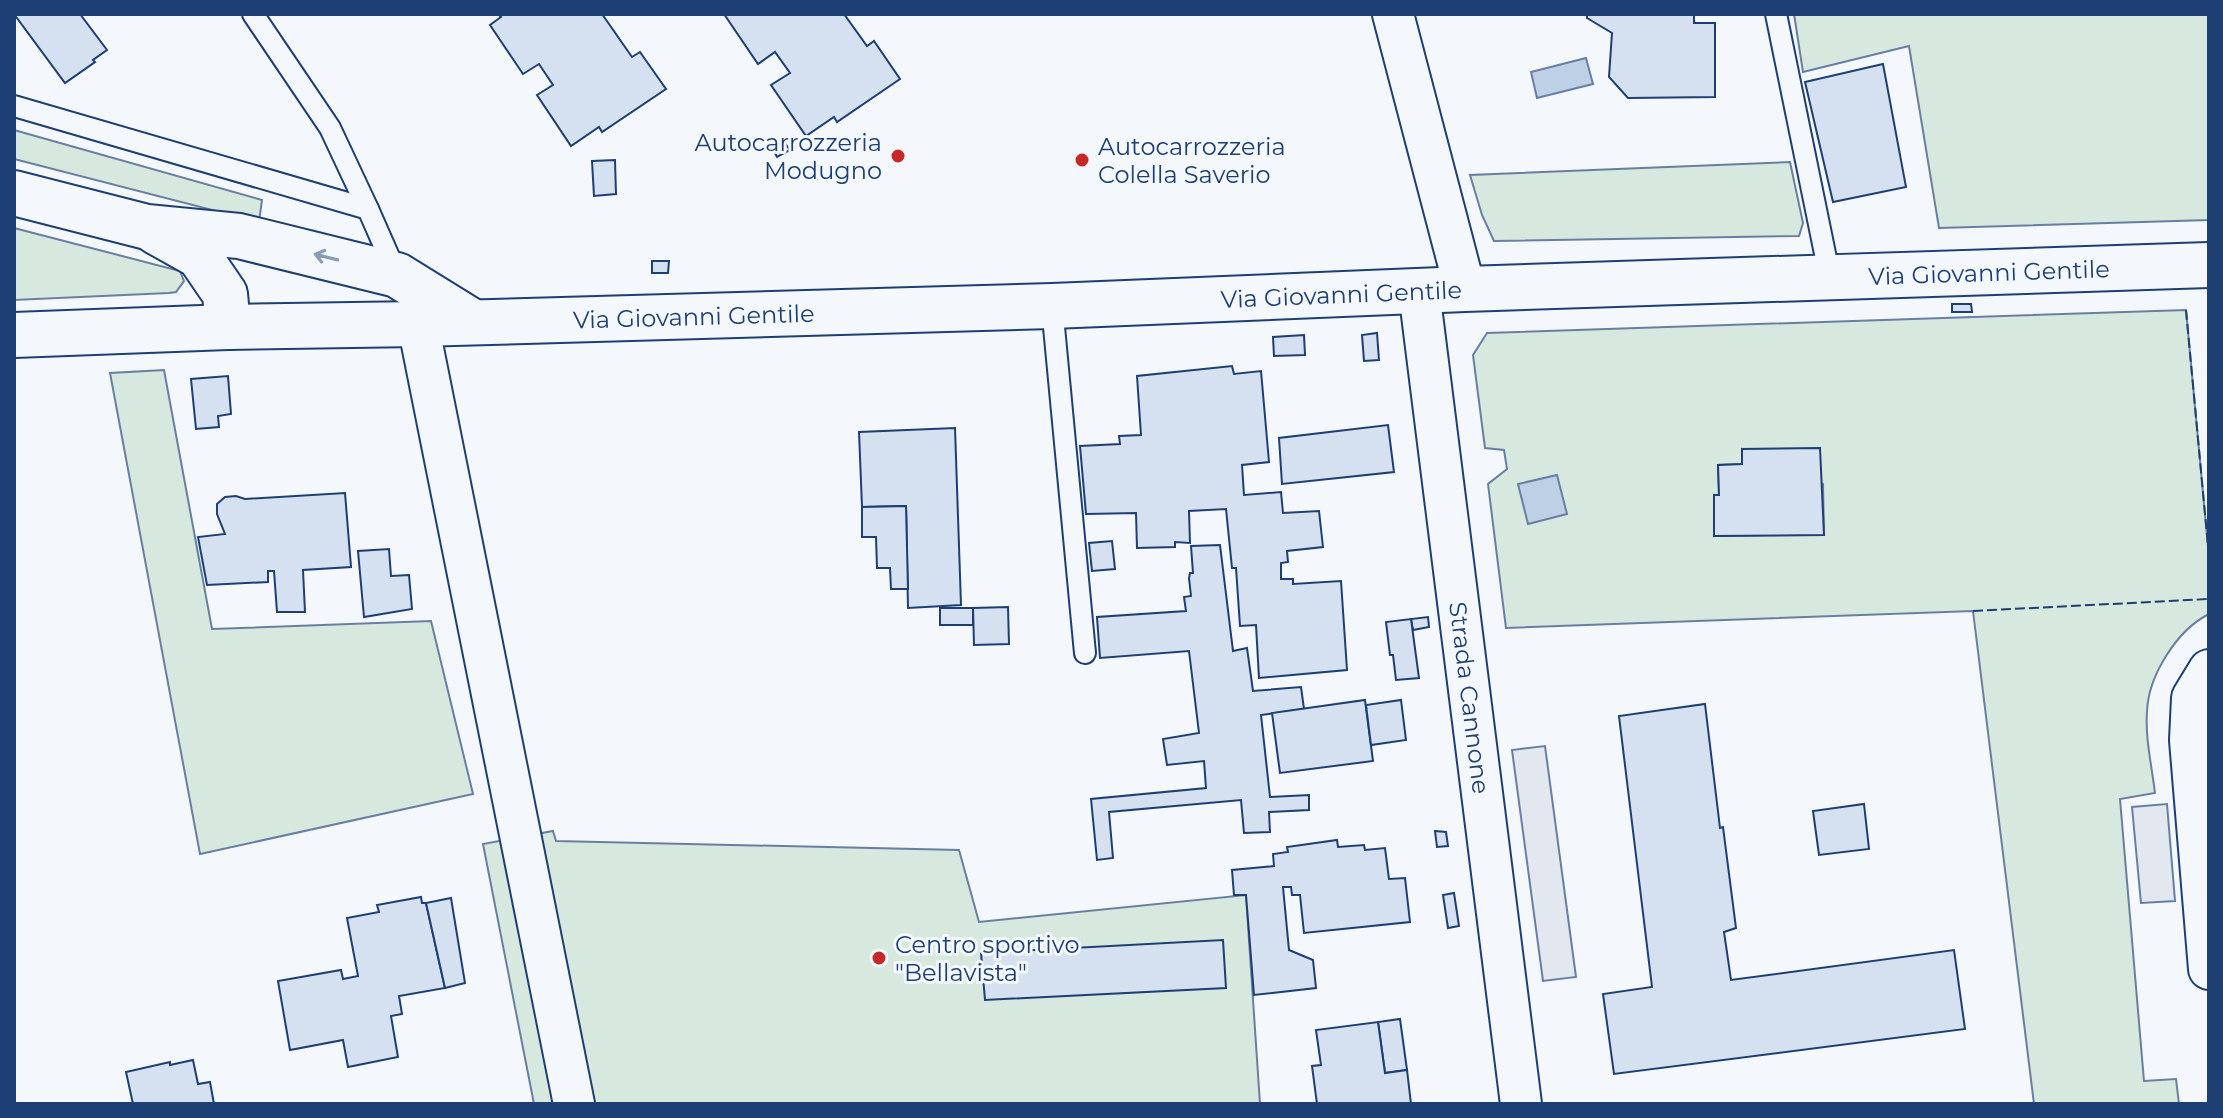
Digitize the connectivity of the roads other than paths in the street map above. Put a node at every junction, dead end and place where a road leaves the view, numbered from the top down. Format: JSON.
{"nodes":[{"id":1,"x":253,"y":14,"type":"edge"},
{"id":2,"x":1393,"y":14,"type":"edge"},
{"id":3,"x":1776,"y":14,"type":"edge"},
{"id":4,"x":14,"y":106,"type":"edge"},
{"id":5,"x":14,"y":193,"type":"edge"},
{"id":6,"x":368,"y":209,"type":"junction"},
{"id":7,"x":147,"y":227,"type":"junction"},
{"id":8,"x":2209,"y":265,"type":"edge"},
{"id":9,"x":397,"y":275,"type":"junction"},
{"id":10,"x":1830,"y":278,"type":"junction"},
{"id":11,"x":1465,"y":289,"type":"junction"},
{"id":12,"x":1419,"y":291,"type":"junction"},
{"id":13,"x":1052,"y":306,"type":"junction"},
{"id":14,"x":473,"y":322,"type":"junction"},
{"id":15,"x":418,"y":324,"type":"junction"},
{"id":16,"x":228,"y":327,"type":"junction"},
{"id":17,"x":14,"y":335,"type":"edge"},
{"id":18,"x":1085,"y":653,"type":"dead end"},
{"id":19,"x":2209,"y":670,"type":"edge"},
{"id":20,"x":2209,"y":969,"type":"edge"},
{"id":21,"x":574,"y":1104,"type":"edge"},
{"id":22,"x":1521,"y":1104,"type":"edge"}],
"edges":[{"from":1,"to":6,"type":"lane"},
{"from":2,"to":11,"type":"street"},
{"from":3,"to":10,"type":"lane"},
{"from":4,"to":6,"type":"lane"},
{"from":5,"to":7,"type":"main road"},
{"from":6,"to":9,"type":"lane"},
{"from":9,"to":7,"type":"main road","one_way":true},
{"from":7,"to":16,"type":"main road"},
{"from":8,"to":10,"type":"main road","name":"Via Giovanni Gentile"},
{"from":9,"to":14,"type":"main road"},
{"from":10,"to":11,"type":"main road","name":"Via Giovanni Gentile"},
{"from":11,"to":12,"type":"main road","name":"Via Giovanni Gentile"},
{"from":12,"to":13,"type":"main road","name":"Via Giovanni Gentile"},
{"from":12,"to":22,"type":"street","name":"Strada Cannone"},
{"from":13,"to":14,"type":"main road","name":"Via Giovanni Gentile"},
{"from":13,"to":18,"type":"lane"},
{"from":14,"to":15,"type":"main road","name":"Via Giovanni Gentile"},
{"from":15,"to":16,"type":"main road","name":"Via Giovanni Gentile"},
{"from":15,"to":21,"type":"street"},
{"from":16,"to":17,"type":"main road","name":"Via Giovanni Gentile"},
{"from":19,"to":20,"type":"street"}]}
